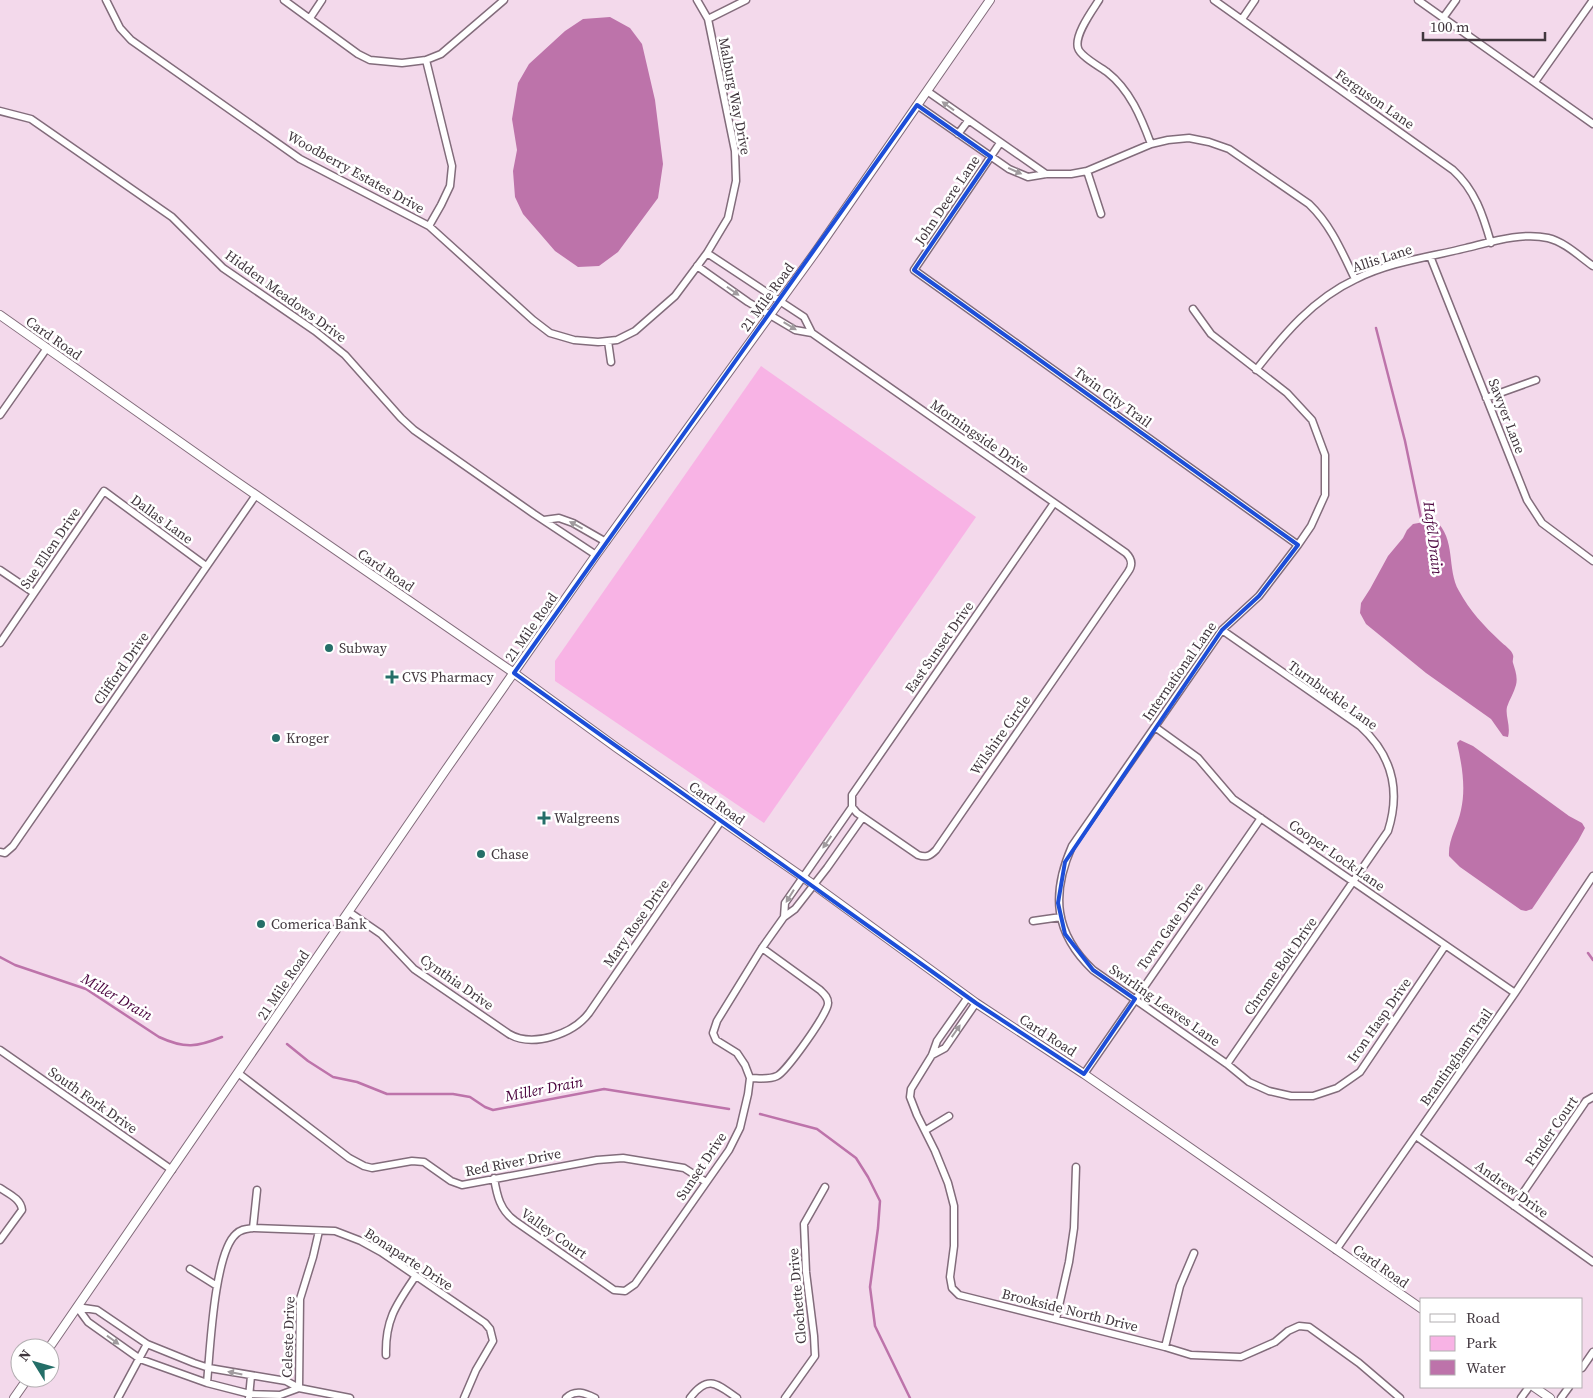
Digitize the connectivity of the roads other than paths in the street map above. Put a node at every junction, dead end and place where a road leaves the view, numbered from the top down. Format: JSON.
{"nodes":[{"id":1,"x":106,"y":0,"type":"edge"},
{"id":2,"x":284,"y":0,"type":"edge"},
{"id":3,"x":322,"y":0,"type":"edge"},
{"id":4,"x":504,"y":0,"type":"edge"},
{"id":5,"x":697,"y":0,"type":"edge"},
{"id":6,"x":746,"y":0,"type":"edge"},
{"id":7,"x":990,"y":0,"type":"edge"},
{"id":8,"x":1100,"y":0,"type":"edge"},
{"id":9,"x":1214,"y":0,"type":"edge"},
{"id":10,"x":1255,"y":0,"type":"edge"},
{"id":11,"x":1418,"y":0,"type":"edge"},
{"id":12,"x":1456,"y":0,"type":"edge"},
{"id":13,"x":1593,"y":0,"type":"edge"},
{"id":14,"x":310,"y":18,"type":"junction"},
{"id":15,"x":1443,"y":18,"type":"junction"},
{"id":16,"x":708,"y":19,"type":"junction"},
{"id":17,"x":1242,"y":19,"type":"junction"},
{"id":18,"x":426,"y":60,"type":"junction"},
{"id":19,"x":1535,"y":82,"type":"junction"},
{"id":20,"x":927,"y":91,"type":"junction"},
{"id":21,"x":917,"y":105,"type":"junction"},
{"id":22,"x":0,"y":111,"type":"edge"},
{"id":23,"x":968,"y":121,"type":"junction"},
{"id":24,"x":1593,"y":124,"type":"edge"},
{"id":25,"x":958,"y":134,"type":"junction"},
{"id":26,"x":1000,"y":143,"type":"junction"},
{"id":27,"x":1151,"y":144,"type":"junction"},
{"id":28,"x":990,"y":157,"type":"junction"},
{"id":29,"x":1087,"y":171,"type":"junction"},
{"id":30,"x":1046,"y":174,"type":"junction"},
{"id":31,"x":1101,"y":214,"type":"dead end"},
{"id":32,"x":428,"y":226,"type":"junction"},
{"id":33,"x":1491,"y":243,"type":"junction"},
{"id":34,"x":707,"y":253,"type":"junction"},
{"id":35,"x":1430,"y":256,"type":"junction"},
{"id":36,"x":697,"y":266,"type":"junction"},
{"id":37,"x":1593,"y":266,"type":"edge"},
{"id":38,"x":914,"y":270,"type":"joint"},
{"id":39,"x":1355,"y":279,"type":"junction"},
{"id":40,"x":779,"y":301,"type":"junction"},
{"id":41,"x":1193,"y":309,"type":"dead end"},
{"id":42,"x":0,"y":314,"type":"edge"},
{"id":43,"x":769,"y":315,"type":"junction"},
{"id":44,"x":812,"y":333,"type":"junction"},
{"id":45,"x":608,"y":341,"type":"junction"},
{"id":46,"x":47,"y":348,"type":"junction"},
{"id":47,"x":611,"y":362,"type":"dead end"},
{"id":48,"x":1256,"y":370,"type":"junction"},
{"id":49,"x":1536,"y":380,"type":"dead end"},
{"id":50,"x":1486,"y":398,"type":"junction"},
{"id":51,"x":0,"y":415,"type":"edge"},
{"id":52,"x":104,"y":492,"type":"joint"},
{"id":53,"x":256,"y":495,"type":"junction"},
{"id":54,"x":1054,"y":503,"type":"junction"},
{"id":55,"x":544,"y":520,"type":"junction"},
{"id":56,"x":606,"y":542,"type":"junction"},
{"id":57,"x":1298,"y":545,"type":"junction"},
{"id":58,"x":596,"y":555,"type":"junction"},
{"id":59,"x":1131,"y":561,"type":"joint"},
{"id":60,"x":1593,"y":561,"type":"edge"},
{"id":61,"x":206,"y":566,"type":"junction"},
{"id":62,"x":0,"y":570,"type":"edge"},
{"id":63,"x":34,"y":593,"type":"junction"},
{"id":64,"x":1222,"y":630,"type":"junction"},
{"id":65,"x":0,"y":644,"type":"edge"},
{"id":66,"x":514,"y":673,"type":"junction"},
{"id":67,"x":1155,"y":727,"type":"junction"},
{"id":68,"x":852,"y":806,"type":"junction"},
{"id":69,"x":863,"y":816,"type":"junction"},
{"id":70,"x":1261,"y":818,"type":"junction"},
{"id":71,"x":721,"y":821,"type":"junction"},
{"id":72,"x":3,"y":853,"type":"edge"},
{"id":73,"x":1593,"y":876,"type":"edge"},
{"id":74,"x":802,"y":877,"type":"junction"},
{"id":75,"x":1353,"y":882,"type":"junction"},
{"id":76,"x":814,"y":885,"type":"junction"},
{"id":77,"x":1590,"y":885,"type":"edge"},
{"id":78,"x":1058,"y":903,"type":"joint"},
{"id":79,"x":348,"y":912,"type":"junction"},
{"id":80,"x":784,"y":917,"type":"junction"},
{"id":81,"x":1061,"y":917,"type":"junction"},
{"id":82,"x":1033,"y":921,"type":"dead end"},
{"id":83,"x":1445,"y":946,"type":"junction"},
{"id":84,"x":762,"y":948,"type":"junction"},
{"id":85,"x":1515,"y":993,"type":"junction"},
{"id":86,"x":968,"y":997,"type":"junction"},
{"id":87,"x":1135,"y":999,"type":"junction"},
{"id":88,"x":976,"y":1003,"type":"junction"},
{"id":89,"x":565,"y":1032,"type":"joint"},
{"id":90,"x":0,"y":1050,"type":"edge"},
{"id":91,"x":932,"y":1055,"type":"junction"},
{"id":92,"x":1227,"y":1064,"type":"junction"},
{"id":93,"x":238,"y":1073,"type":"junction"},
{"id":94,"x":1084,"y":1074,"type":"junction"},
{"id":95,"x":750,"y":1078,"type":"junction"},
{"id":96,"x":1291,"y":1096,"type":"joint"},
{"id":97,"x":1593,"y":1097,"type":"edge"},
{"id":98,"x":949,"y":1116,"type":"dead end"},
{"id":99,"x":926,"y":1130,"type":"junction"},
{"id":100,"x":1416,"y":1136,"type":"junction"},
{"id":101,"x":1076,"y":1167,"type":"dead end"},
{"id":102,"x":172,"y":1170,"type":"junction"},
{"id":103,"x":494,"y":1178,"type":"junction"},
{"id":104,"x":706,"y":1182,"type":"junction"},
{"id":105,"x":825,"y":1187,"type":"dead end"},
{"id":106,"x":0,"y":1188,"type":"edge"},
{"id":107,"x":258,"y":1190,"type":"dead end"},
{"id":108,"x":1514,"y":1206,"type":"junction"},
{"id":109,"x":253,"y":1228,"type":"junction"},
{"id":110,"x":319,"y":1231,"type":"junction"},
{"id":111,"x":0,"y":1240,"type":"edge"},
{"id":112,"x":1336,"y":1250,"type":"junction"},
{"id":113,"x":1194,"y":1253,"type":"dead end"},
{"id":114,"x":1593,"y":1262,"type":"edge"},
{"id":115,"x":190,"y":1269,"type":"dead end"},
{"id":116,"x":415,"y":1277,"type":"junction"},
{"id":117,"x":217,"y":1286,"type":"junction"},
{"id":118,"x":620,"y":1291,"type":"joint"},
{"id":119,"x":77,"y":1307,"type":"junction"},
{"id":120,"x":1420,"y":1308,"type":"edge"},
{"id":121,"x":1056,"y":1319,"type":"junction"},
{"id":122,"x":56,"y":1338,"type":"edge"},
{"id":123,"x":147,"y":1344,"type":"junction"},
{"id":124,"x":1165,"y":1346,"type":"junction"},
{"id":125,"x":1593,"y":1352,"type":"edge"},
{"id":126,"x":386,"y":1355,"type":"dead end"},
{"id":127,"x":140,"y":1359,"type":"junction"},
{"id":128,"x":1583,"y":1367,"type":"edge"},
{"id":129,"x":209,"y":1368,"type":"junction"},
{"id":130,"x":251,"y":1376,"type":"junction"},
{"id":131,"x":207,"y":1383,"type":"junction"},
{"id":132,"x":299,"y":1388,"type":"junction"},
{"id":133,"x":1540,"y":1395,"type":"edge"},
{"id":134,"x":249,"y":1396,"type":"edge"},
{"id":135,"x":335,"y":1397,"type":"edge"},
{"id":136,"x":118,"y":1398,"type":"edge"},
{"id":137,"x":350,"y":1398,"type":"edge"},
{"id":138,"x":464,"y":1398,"type":"edge"},
{"id":139,"x":566,"y":1398,"type":"edge"},
{"id":140,"x":595,"y":1398,"type":"edge"},
{"id":141,"x":690,"y":1398,"type":"edge"},
{"id":142,"x":737,"y":1398,"type":"edge"},
{"id":143,"x":785,"y":1398,"type":"edge"},
{"id":144,"x":1400,"y":1398,"type":"edge"},
{"id":145,"x":1550,"y":1398,"type":"edge"}],
"edges":[{"from":1,"to":32,"type":"street","name":"Woodberry Estates Drive"},
{"from":2,"to":14,"type":"street"},
{"from":3,"to":14,"type":"street"},
{"from":4,"to":18,"type":"street"},
{"from":5,"to":16,"type":"street","name":"Malburg Way Drive"},
{"from":6,"to":16,"type":"street"},
{"from":7,"to":20,"type":"street","name":"21 Mile Road"},
{"from":8,"to":27,"type":"street"},
{"from":9,"to":17,"type":"street","name":"Ferguson Lane"},
{"from":10,"to":17,"type":"street"},
{"from":11,"to":15,"type":"street"},
{"from":12,"to":15,"type":"street"},
{"from":13,"to":19,"type":"street"},
{"from":14,"to":18,"type":"street"},
{"from":15,"to":19,"type":"street"},
{"from":16,"to":34,"type":"street","name":"Malburg Way Drive"},
{"from":17,"to":33,"type":"street","name":"Ferguson Lane"},
{"from":18,"to":32,"type":"street"},
{"from":19,"to":24,"type":"street"},
{"from":20,"to":21,"type":"street","name":"21 Mile Road"},
{"from":23,"to":20,"type":"street","one_way":true},
{"from":21,"to":25,"type":"street"},
{"from":21,"to":40,"type":"street","name":"21 Mile Road"},
{"from":22,"to":55,"type":"street","name":"Hidden Meadows Drive"},
{"from":23,"to":25,"type":"street"},
{"from":23,"to":26,"type":"street"},
{"from":25,"to":28,"type":"street"},
{"from":26,"to":28,"type":"street","name":"John Deere Lane"},
{"from":26,"to":30,"type":"street"},
{"from":27,"to":29,"type":"street"},
{"from":27,"to":39,"type":"street"},
{"from":28,"to":30,"type":"street","one_way":true},
{"from":28,"to":38,"type":"street","name":"John Deere Lane"},
{"from":29,"to":30,"type":"street"},
{"from":29,"to":31,"type":"street"},
{"from":32,"to":45,"type":"street","name":"Woodberry Estates Drive"},
{"from":33,"to":35,"type":"street","name":"Allis Lane"},
{"from":33,"to":37,"type":"street","name":"Allis Lane"},
{"from":34,"to":36,"type":"street","name":"Woodberry Estates Drive"},
{"from":34,"to":40,"type":"street","name":"Morningside Drive"},
{"from":35,"to":39,"type":"street","name":"Allis Lane"},
{"from":35,"to":50,"type":"street","name":"Sawyer Lane"},
{"from":36,"to":43,"type":"street","name":"Morningside Drive","one_way":true},
{"from":36,"to":45,"type":"street","name":"Woodberry Estates Drive"},
{"from":38,"to":57,"type":"street","name":"Twin City Trail"},
{"from":39,"to":48,"type":"street","name":"Allis Lane"},
{"from":40,"to":43,"type":"street","name":"21 Mile Road"},
{"from":40,"to":44,"type":"street","name":"Morningside Drive"},
{"from":41,"to":48,"type":"street","name":"International Lane"},
{"from":42,"to":46,"type":"street","name":"Card Road"},
{"from":43,"to":44,"type":"street","name":"Morningside Drive","one_way":true},
{"from":43,"to":56,"type":"street","name":"21 Mile Road"},
{"from":44,"to":54,"type":"street","name":"Morningside Drive"},
{"from":45,"to":47,"type":"street"},
{"from":46,"to":51,"type":"street"},
{"from":46,"to":53,"type":"street","name":"Card Road"},
{"from":48,"to":57,"type":"street","name":"International Lane"},
{"from":49,"to":50,"type":"street"},
{"from":50,"to":60,"type":"street","name":"Sawyer Lane"},
{"from":52,"to":61,"type":"street","name":"Dallas Lane"},
{"from":52,"to":63,"type":"street","name":"Sue Ellen Drive"},
{"from":53,"to":61,"type":"street","name":"Clifford Drive"},
{"from":53,"to":66,"type":"street","name":"Card Road"},
{"from":54,"to":59,"type":"street","name":"Morningside Drive"},
{"from":54,"to":68,"type":"street","name":"East Sunset Drive"},
{"from":56,"to":55,"type":"street","one_way":true},
{"from":55,"to":58,"type":"street","name":"Hidden Meadows Drive"},
{"from":56,"to":58,"type":"street","name":"21 Mile Road"},
{"from":57,"to":64,"type":"street","name":"International Lane"},
{"from":58,"to":66,"type":"street","name":"21 Mile Road"},
{"from":59,"to":69,"type":"street","name":"Wilshire Circle"},
{"from":61,"to":72,"type":"street","name":"Clifford Drive"},
{"from":62,"to":63,"type":"street"},
{"from":63,"to":65,"type":"street","name":"Sue Ellen Drive"},
{"from":64,"to":67,"type":"street","name":"International Lane"},
{"from":64,"to":75,"type":"street","name":"Turnbuckle Lane"},
{"from":66,"to":71,"type":"street","name":"Card Road"},
{"from":66,"to":79,"type":"street","name":"21 Mile Road"},
{"from":67,"to":70,"type":"street","name":"Cooper Lock Lane"},
{"from":67,"to":78,"type":"street","name":"International Lane"},
{"from":68,"to":69,"type":"street"},
{"from":68,"to":74,"type":"street","name":"East Sunset Drive","one_way":true},
{"from":69,"to":76,"type":"street"},
{"from":70,"to":75,"type":"street","name":"Cooper Lock Lane"},
{"from":70,"to":87,"type":"street","name":"Town Gate Drive"},
{"from":71,"to":74,"type":"street","name":"Card Road"},
{"from":71,"to":89,"type":"street","name":"Mary Rose Drive"},
{"from":73,"to":77,"type":"street","name":"Brantingham Trail"},
{"from":74,"to":76,"type":"street","name":"Card Road"},
{"from":74,"to":80,"type":"street","one_way":true},
{"from":75,"to":83,"type":"street","name":"Cooper Lock Lane"},
{"from":75,"to":92,"type":"street","name":"Chrome Bolt Drive"},
{"from":76,"to":80,"type":"street"},
{"from":76,"to":86,"type":"street","name":"Card Road"},
{"from":77,"to":85,"type":"street","name":"Brantingham Trail"},
{"from":78,"to":81,"type":"street","name":"Swirling Leaves Lane"},
{"from":79,"to":89,"type":"street","name":"Cynthia Drive"},
{"from":79,"to":93,"type":"street","name":"21 Mile Road"},
{"from":80,"to":84,"type":"street"},
{"from":81,"to":82,"type":"street"},
{"from":81,"to":87,"type":"street","name":"Swirling Leaves Lane"},
{"from":83,"to":85,"type":"street","name":"Cooper Lock Lane"},
{"from":83,"to":96,"type":"street","name":"Iron Hasp Drive"},
{"from":84,"to":95,"type":"street"},
{"from":84,"to":95,"type":"street"},
{"from":85,"to":100,"type":"street","name":"Brantingham Trail"},
{"from":86,"to":88,"type":"street","name":"Card Road"},
{"from":86,"to":91,"type":"street","name":"Brookside North Drive"},
{"from":87,"to":92,"type":"street","name":"Swirling Leaves Lane"},
{"from":87,"to":94,"type":"street","name":"Town Gate Drive"},
{"from":91,"to":88,"type":"street","name":"Brookside North Drive","one_way":true},
{"from":88,"to":94,"type":"street","name":"Card Road"},
{"from":90,"to":102,"type":"street","name":"South Fork Drive"},
{"from":91,"to":99,"type":"street","name":"Brookside North Drive"},
{"from":92,"to":96,"type":"street","name":"Swirling Leaves Lane"},
{"from":93,"to":102,"type":"street","name":"21 Mile Road"},
{"from":93,"to":103,"type":"street","name":"Red River Drive"},
{"from":94,"to":112,"type":"street","name":"Card Road"},
{"from":95,"to":104,"type":"street","name":"Sunset Drive"},
{"from":97,"to":108,"type":"street","name":"Pinder Court"},
{"from":98,"to":99,"type":"street"},
{"from":99,"to":121,"type":"street","name":"Brookside North Drive"},
{"from":100,"to":108,"type":"street","name":"Andrew Drive"},
{"from":100,"to":112,"type":"street","name":"Brantingham Trail"},
{"from":101,"to":121,"type":"street"},
{"from":102,"to":119,"type":"street","name":"21 Mile Road"},
{"from":103,"to":104,"type":"street","name":"Red River Drive"},
{"from":103,"to":118,"type":"street","name":"Valley Court"},
{"from":104,"to":118,"type":"street","name":"Sunset Drive"},
{"from":105,"to":143,"type":"street","name":"Clochette Drive"},
{"from":106,"to":111,"type":"street"},
{"from":107,"to":109,"type":"street"},
{"from":108,"to":114,"type":"street","name":"Andrew Drive"},
{"from":109,"to":110,"type":"street","name":"Bonaparte Drive"},
{"from":109,"to":117,"type":"street","name":"Bonaparte Drive"},
{"from":110,"to":116,"type":"street","name":"Bonaparte Drive"},
{"from":110,"to":132,"type":"street","name":"Celeste Drive"},
{"from":112,"to":120,"type":"street","name":"Card Road"},
{"from":113,"to":124,"type":"street"},
{"from":115,"to":117,"type":"street"},
{"from":116,"to":126,"type":"street"},
{"from":116,"to":138,"type":"street","name":"Bonaparte Drive"},
{"from":117,"to":129,"type":"street","name":"Bonaparte Drive"},
{"from":119,"to":122,"type":"street","name":"21 Mile Road"},
{"from":119,"to":123,"type":"street"},
{"from":119,"to":127,"type":"street","one_way":true},
{"from":121,"to":124,"type":"street","name":"Brookside North Drive"},
{"from":123,"to":127,"type":"street"},
{"from":123,"to":129,"type":"street"},
{"from":124,"to":144,"type":"street","name":"Brookside North Drive"},
{"from":125,"to":128,"type":"street"},
{"from":127,"to":131,"type":"street"},
{"from":127,"to":136,"type":"street"},
{"from":130,"to":129,"type":"street","one_way":true},
{"from":129,"to":131,"type":"street","name":"Bonaparte Drive"},
{"from":130,"to":132,"type":"street"},
{"from":130,"to":134,"type":"street"},
{"from":131,"to":134,"type":"street"},
{"from":132,"to":134,"type":"street"},
{"from":132,"to":135,"type":"street"},
{"from":133,"to":145,"type":"street"},
{"from":135,"to":137,"type":"street"},
{"from":139,"to":140,"type":"street"},
{"from":141,"to":142,"type":"street"}]}
